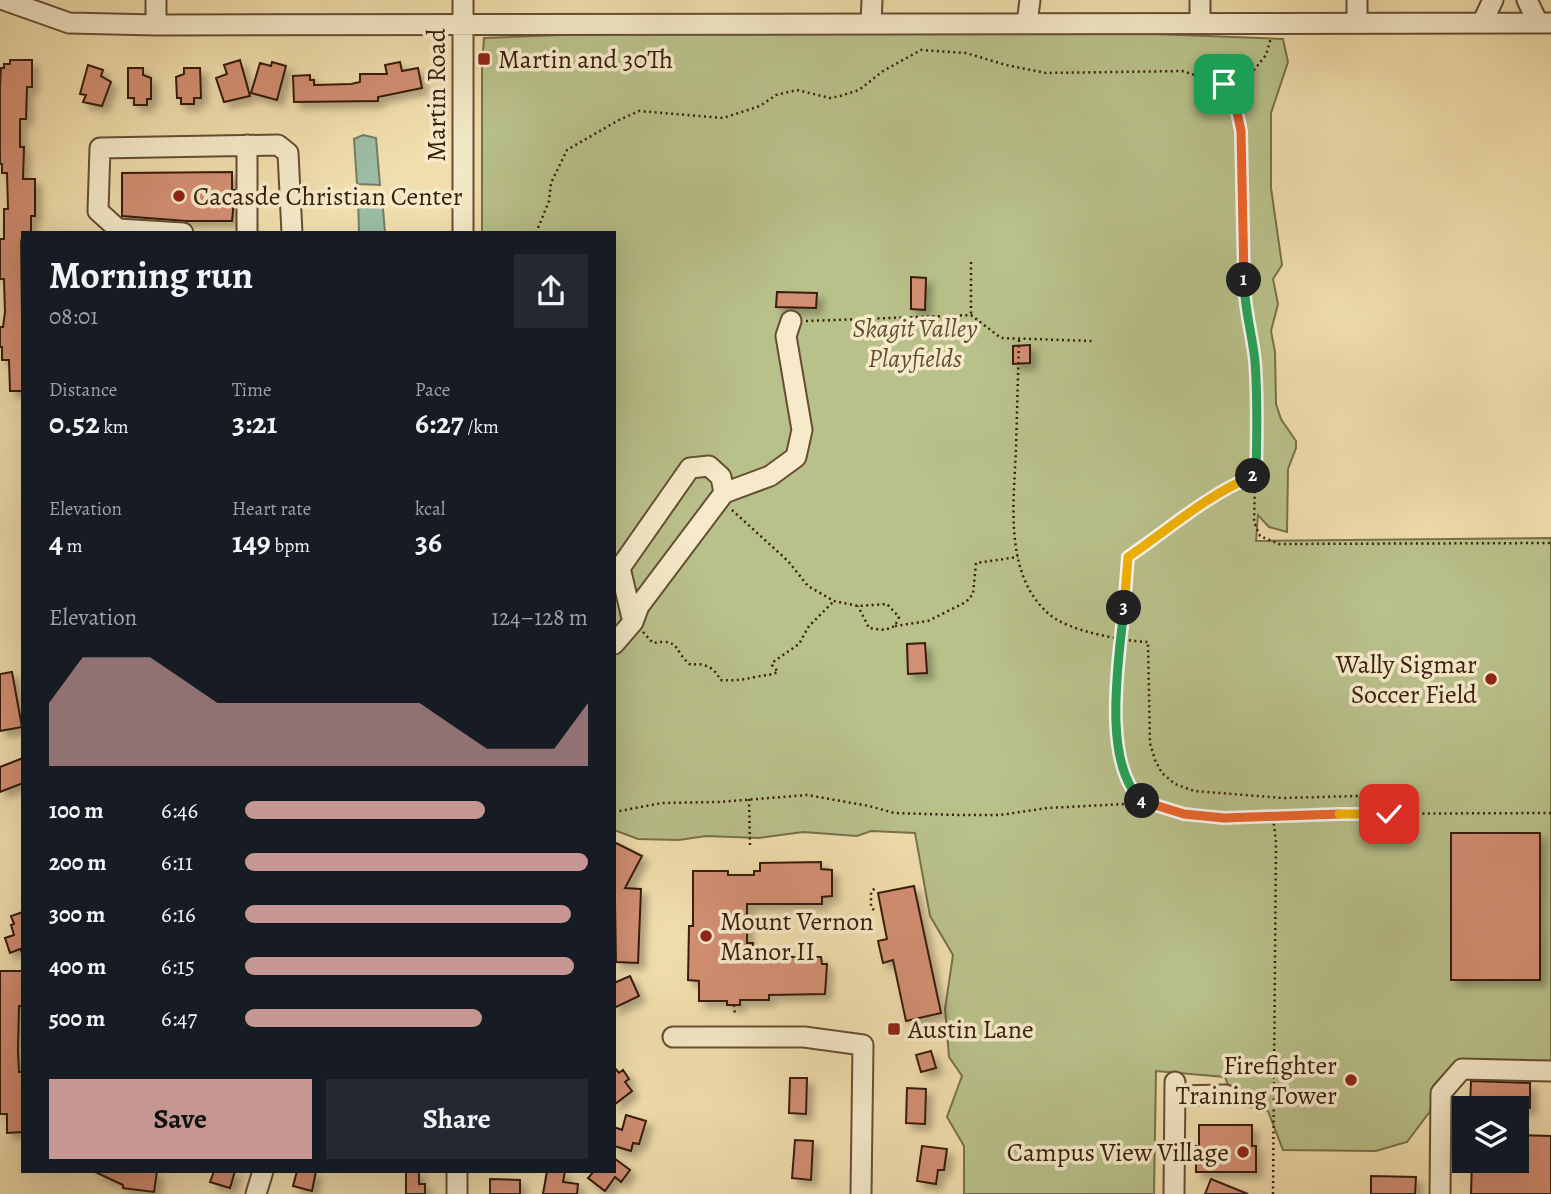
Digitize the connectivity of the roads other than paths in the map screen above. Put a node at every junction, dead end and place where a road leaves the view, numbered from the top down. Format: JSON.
{"nodes":[{"id":1,"x":4,"y":0,"type":"edge"},
{"id":2,"x":156,"y":0,"type":"edge"},
{"id":3,"x":463,"y":0,"type":"edge"},
{"id":4,"x":872,"y":0,"type":"edge"},
{"id":5,"x":1030,"y":0,"type":"edge"},
{"id":6,"x":1200,"y":0,"type":"edge"},
{"id":7,"x":1357,"y":0,"type":"edge"},
{"id":8,"x":1493,"y":0,"type":"edge"},
{"id":9,"x":1527,"y":0,"type":"edge"},
{"id":10,"x":1200,"y":22,"type":"junction"},
{"id":11,"x":462,"y":23,"type":"junction"},
{"id":12,"x":872,"y":23,"type":"junction"},
{"id":13,"x":1027,"y":23,"type":"junction"},
{"id":14,"x":1357,"y":23,"type":"junction"},
{"id":15,"x":1482,"y":23,"type":"junction"},
{"id":16,"x":1544,"y":23,"type":"edge"},
{"id":17,"x":156,"y":25,"type":"junction"},
{"id":18,"x":247,"y":145,"type":"junction"},
{"id":19,"x":150,"y":231,"type":"edge"},
{"id":20,"x":247,"y":231,"type":"edge"},
{"id":21,"x":292,"y":231,"type":"edge"},
{"id":22,"x":463,"y":231,"type":"edge"},
{"id":23,"x":791,"y":321,"type":"road end"},
{"id":24,"x":721,"y":489,"type":"junction"},
{"id":25,"x":633,"y":622,"type":"junction"},
{"id":26,"x":616,"y":642,"type":"edge"},
{"id":27,"x":673,"y":1037,"type":"dead end"},
{"id":28,"x":1551,"y":1071,"type":"edge"},
{"id":29,"x":1226,"y":1095,"type":"dead end"},
{"id":30,"x":262,"y":1173,"type":"edge"},
{"id":31,"x":457,"y":1173,"type":"edge"},
{"id":32,"x":256,"y":1194,"type":"edge"},
{"id":33,"x":457,"y":1194,"type":"edge"},
{"id":34,"x":861,"y":1194,"type":"edge"},
{"id":35,"x":1174,"y":1194,"type":"edge"},
{"id":36,"x":1440,"y":1194,"type":"edge"}],
"edges":[{"from":1,"to":17,"type":"street"},
{"from":2,"to":17,"type":"street"},
{"from":3,"to":11,"type":"street","name":"Martin Road"},
{"from":4,"to":12,"type":"street"},
{"from":5,"to":13,"type":"street"},
{"from":6,"to":10,"type":"street"},
{"from":7,"to":14,"type":"street"},
{"from":8,"to":15,"type":"street"},
{"from":9,"to":16,"type":"street"},
{"from":10,"to":13,"type":"street"},
{"from":10,"to":14,"type":"street"},
{"from":11,"to":12,"type":"street"},
{"from":11,"to":17,"type":"street"},
{"from":11,"to":22,"type":"street","name":"Martin Road"},
{"from":12,"to":13,"type":"street"},
{"from":14,"to":15,"type":"street"},
{"from":15,"to":16,"type":"street"},
{"from":18,"to":19,"type":"street"},
{"from":18,"to":20,"type":"street"},
{"from":18,"to":21,"type":"street"},
{"from":23,"to":24,"type":"street"},
{"from":24,"to":25,"type":"street"},
{"from":24,"to":25,"type":"street"},
{"from":25,"to":26,"type":"street"},
{"from":27,"to":34,"type":"street"},
{"from":28,"to":36,"type":"street"},
{"from":29,"to":35,"type":"street"},
{"from":30,"to":32,"type":"street"},
{"from":31,"to":33,"type":"street"}]}
